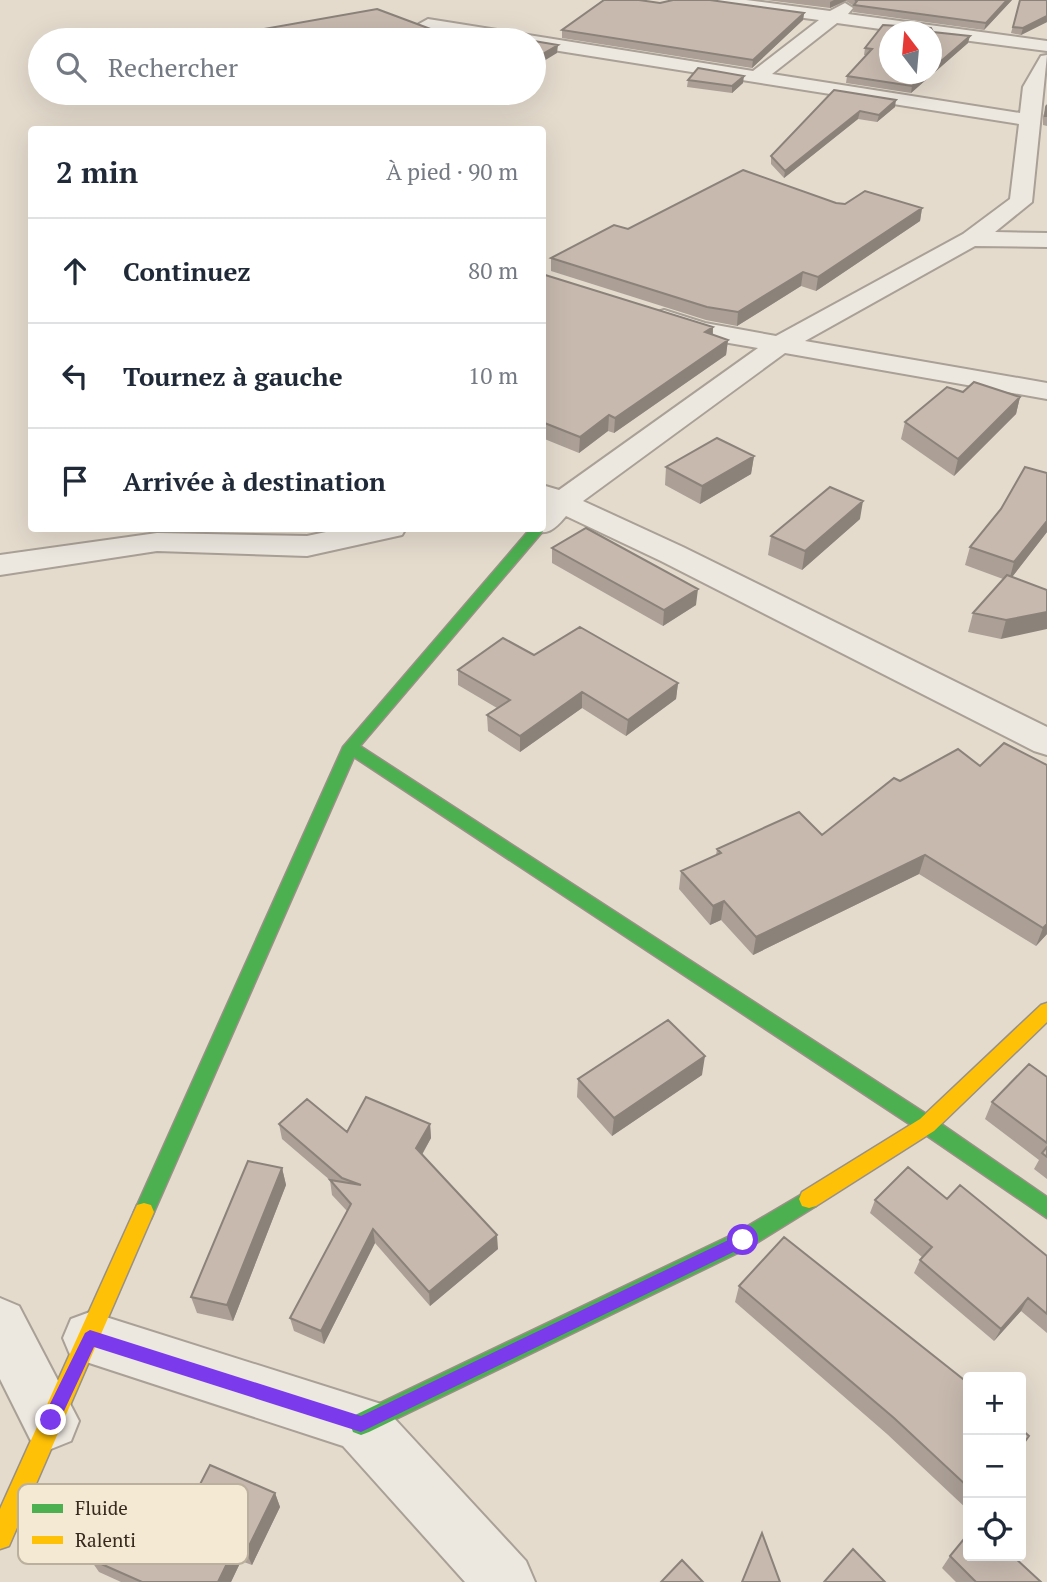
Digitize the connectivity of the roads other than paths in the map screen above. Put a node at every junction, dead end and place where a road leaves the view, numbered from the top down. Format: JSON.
{"nodes":[{"id":1,"x":709,"y":0,"type":"edge"},
{"id":2,"x":854,"y":0,"type":"edge"},
{"id":3,"x":833,"y":18,"type":"junction"},
{"id":4,"x":428,"y":24,"type":"dead end"},
{"id":5,"x":452,"y":28,"type":"edge"},
{"id":6,"x":546,"y":43,"type":"edge"},
{"id":7,"x":1047,"y":46,"type":"edge"},
{"id":8,"x":1047,"y":60,"type":"edge"},
{"id":9,"x":758,"y":76,"type":"junction"},
{"id":10,"x":1030,"y":120,"type":"junction"},
{"id":11,"x":971,"y":239,"type":"junction"},
{"id":12,"x":1047,"y":240,"type":"edge"},
{"id":13,"x":635,"y":308,"type":"edge"},
{"id":14,"x":782,"y":343,"type":"junction"},
{"id":15,"x":1046,"y":390,"type":"edge"},
{"id":16,"x":546,"y":512,"type":"edge"},
{"id":17,"x":372,"y":532,"type":"edge"},
{"id":18,"x":529,"y":532,"type":"edge"},
{"id":19,"x":0,"y":565,"type":"edge"},
{"id":20,"x":1047,"y":742,"type":"edge"},
{"id":21,"x":351,"y":747,"type":"junction"},
{"id":22,"x":1047,"y":1010,"type":"edge"},
{"id":23,"x":926,"y":1125,"type":"junction"},
{"id":24,"x":1047,"y":1209,"type":"edge"},
{"id":25,"x":0,"y":1324,"type":"edge"},
{"id":26,"x":90,"y":1338,"type":"junction"},
{"id":27,"x":51,"y":1420,"type":"junction"},
{"id":28,"x":361,"y":1424,"type":"junction"},
{"id":29,"x":23,"y":1484,"type":"edge"},
{"id":30,"x":18,"y":1496,"type":"edge"},
{"id":31,"x":0,"y":1537,"type":"edge"},
{"id":32,"x":505,"y":1582,"type":"edge"}],
"edges":[{"from":1,"to":3,"type":"street"},
{"from":2,"to":3,"type":"street"},
{"from":3,"to":7,"type":"street"},
{"from":3,"to":9,"type":"street"},
{"from":4,"to":5,"type":"street"},
{"from":6,"to":9,"type":"street"},
{"from":8,"to":10,"type":"street"},
{"from":9,"to":10,"type":"street"},
{"from":10,"to":11,"type":"street"},
{"from":11,"to":12,"type":"street"},
{"from":11,"to":14,"type":"street"},
{"from":13,"to":14,"type":"street"},
{"from":14,"to":15,"type":"street"},
{"from":14,"to":16,"type":"street"},
{"from":16,"to":20,"type":"street"},
{"from":17,"to":19,"type":"street"},
{"from":18,"to":21,"type":"street"},
{"from":21,"to":23,"type":"street"},
{"from":21,"to":26,"type":"street"},
{"from":22,"to":23,"type":"street"},
{"from":23,"to":24,"type":"street"},
{"from":23,"to":28,"type":"street"},
{"from":25,"to":27,"type":"street"},
{"from":26,"to":27,"type":"street"},
{"from":26,"to":28,"type":"street"},
{"from":27,"to":29,"type":"street"},
{"from":28,"to":32,"type":"street"},
{"from":30,"to":31,"type":"street"}]}
